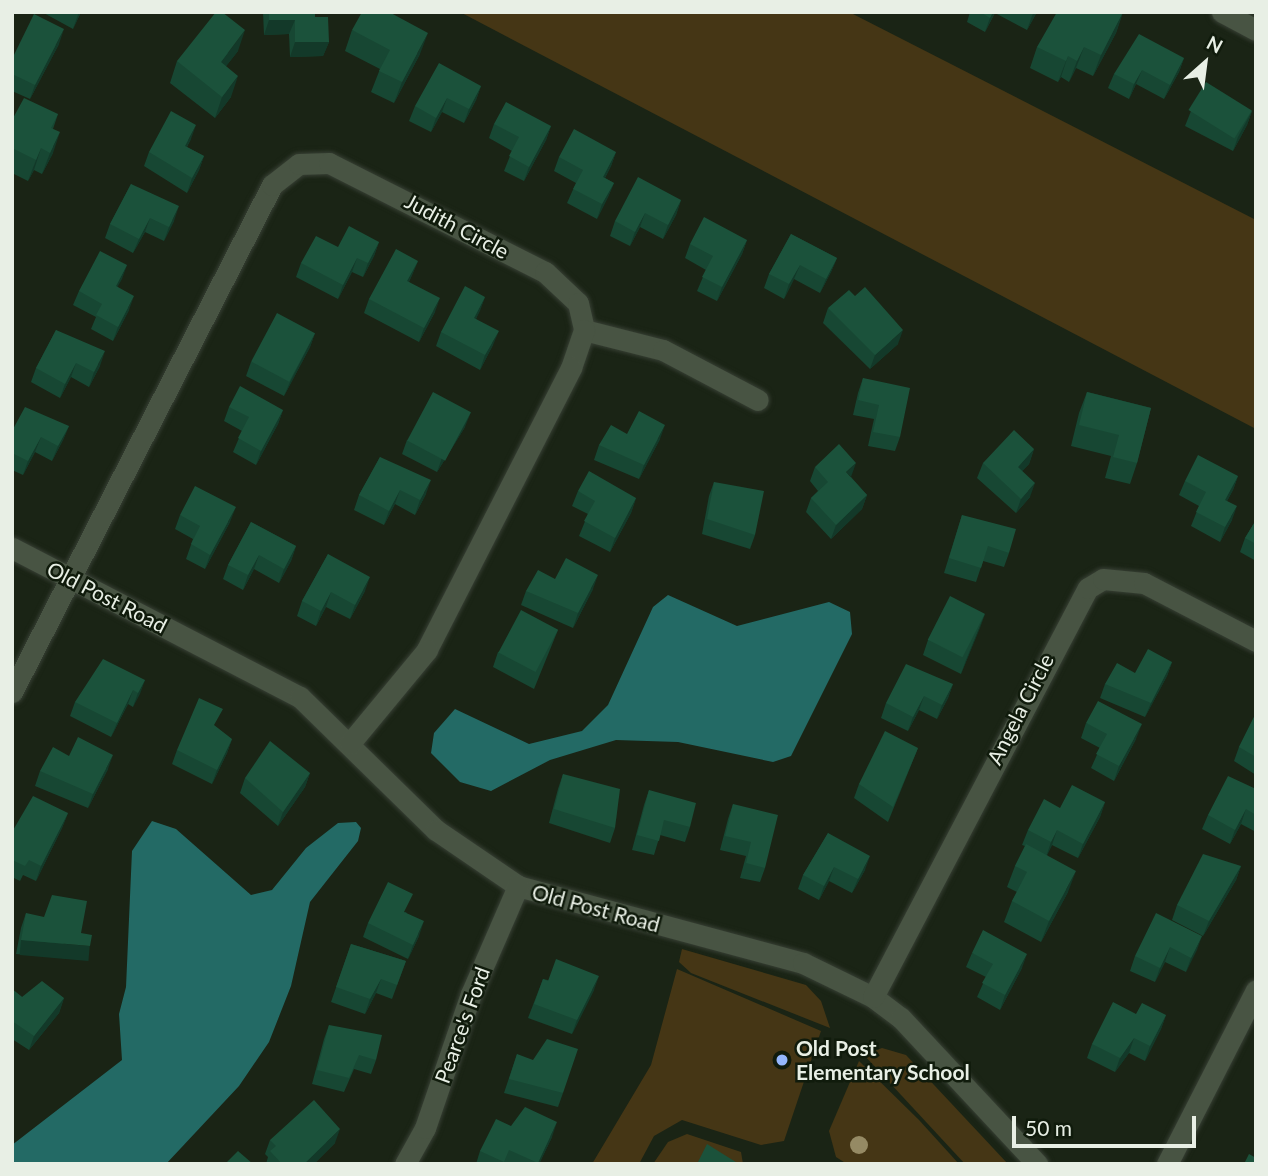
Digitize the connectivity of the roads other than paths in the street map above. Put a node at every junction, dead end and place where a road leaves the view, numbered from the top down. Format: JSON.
{"nodes":[{"id":1,"x":1222,"y":12,"type":"edge"},
{"id":2,"x":1256,"y":30,"type":"edge"},
{"id":3,"x":584,"y":330,"type":"junction"},
{"id":4,"x":758,"y":400,"type":"dead end"},
{"id":5,"x":12,"y":548,"type":"edge"},
{"id":6,"x":70,"y":577,"type":"junction"},
{"id":7,"x":1256,"y":641,"type":"edge"},
{"id":8,"x":12,"y":692,"type":"edge"},
{"id":9,"x":350,"y":743,"type":"junction"},
{"id":10,"x":518,"y":886,"type":"junction"},
{"id":11,"x":1256,"y":990,"type":"edge"},
{"id":12,"x":873,"y":997,"type":"junction"},
{"id":13,"x":405,"y":1164,"type":"edge"},
{"id":14,"x":1037,"y":1164,"type":"edge"},
{"id":15,"x":1167,"y":1164,"type":"edge"}],
"edges":[{"from":1,"to":2,"type":"street"},
{"from":3,"to":4,"type":"street"},
{"from":3,"to":6,"type":"street","name":"Judith Circle"},
{"from":3,"to":9,"type":"street"},
{"from":5,"to":6,"type":"street","name":"Old Post Road"},
{"from":6,"to":8,"type":"street"},
{"from":6,"to":9,"type":"street","name":"Old Post Road"},
{"from":7,"to":12,"type":"street","name":"Angela Circle"},
{"from":9,"to":10,"type":"street","name":"Old Post Road"},
{"from":10,"to":12,"type":"street","name":"Old Post Road"},
{"from":10,"to":13,"type":"street","name":"Pearce's Ford"},
{"from":11,"to":15,"type":"street"},
{"from":12,"to":14,"type":"street","name":"Old Post Road"}]}
